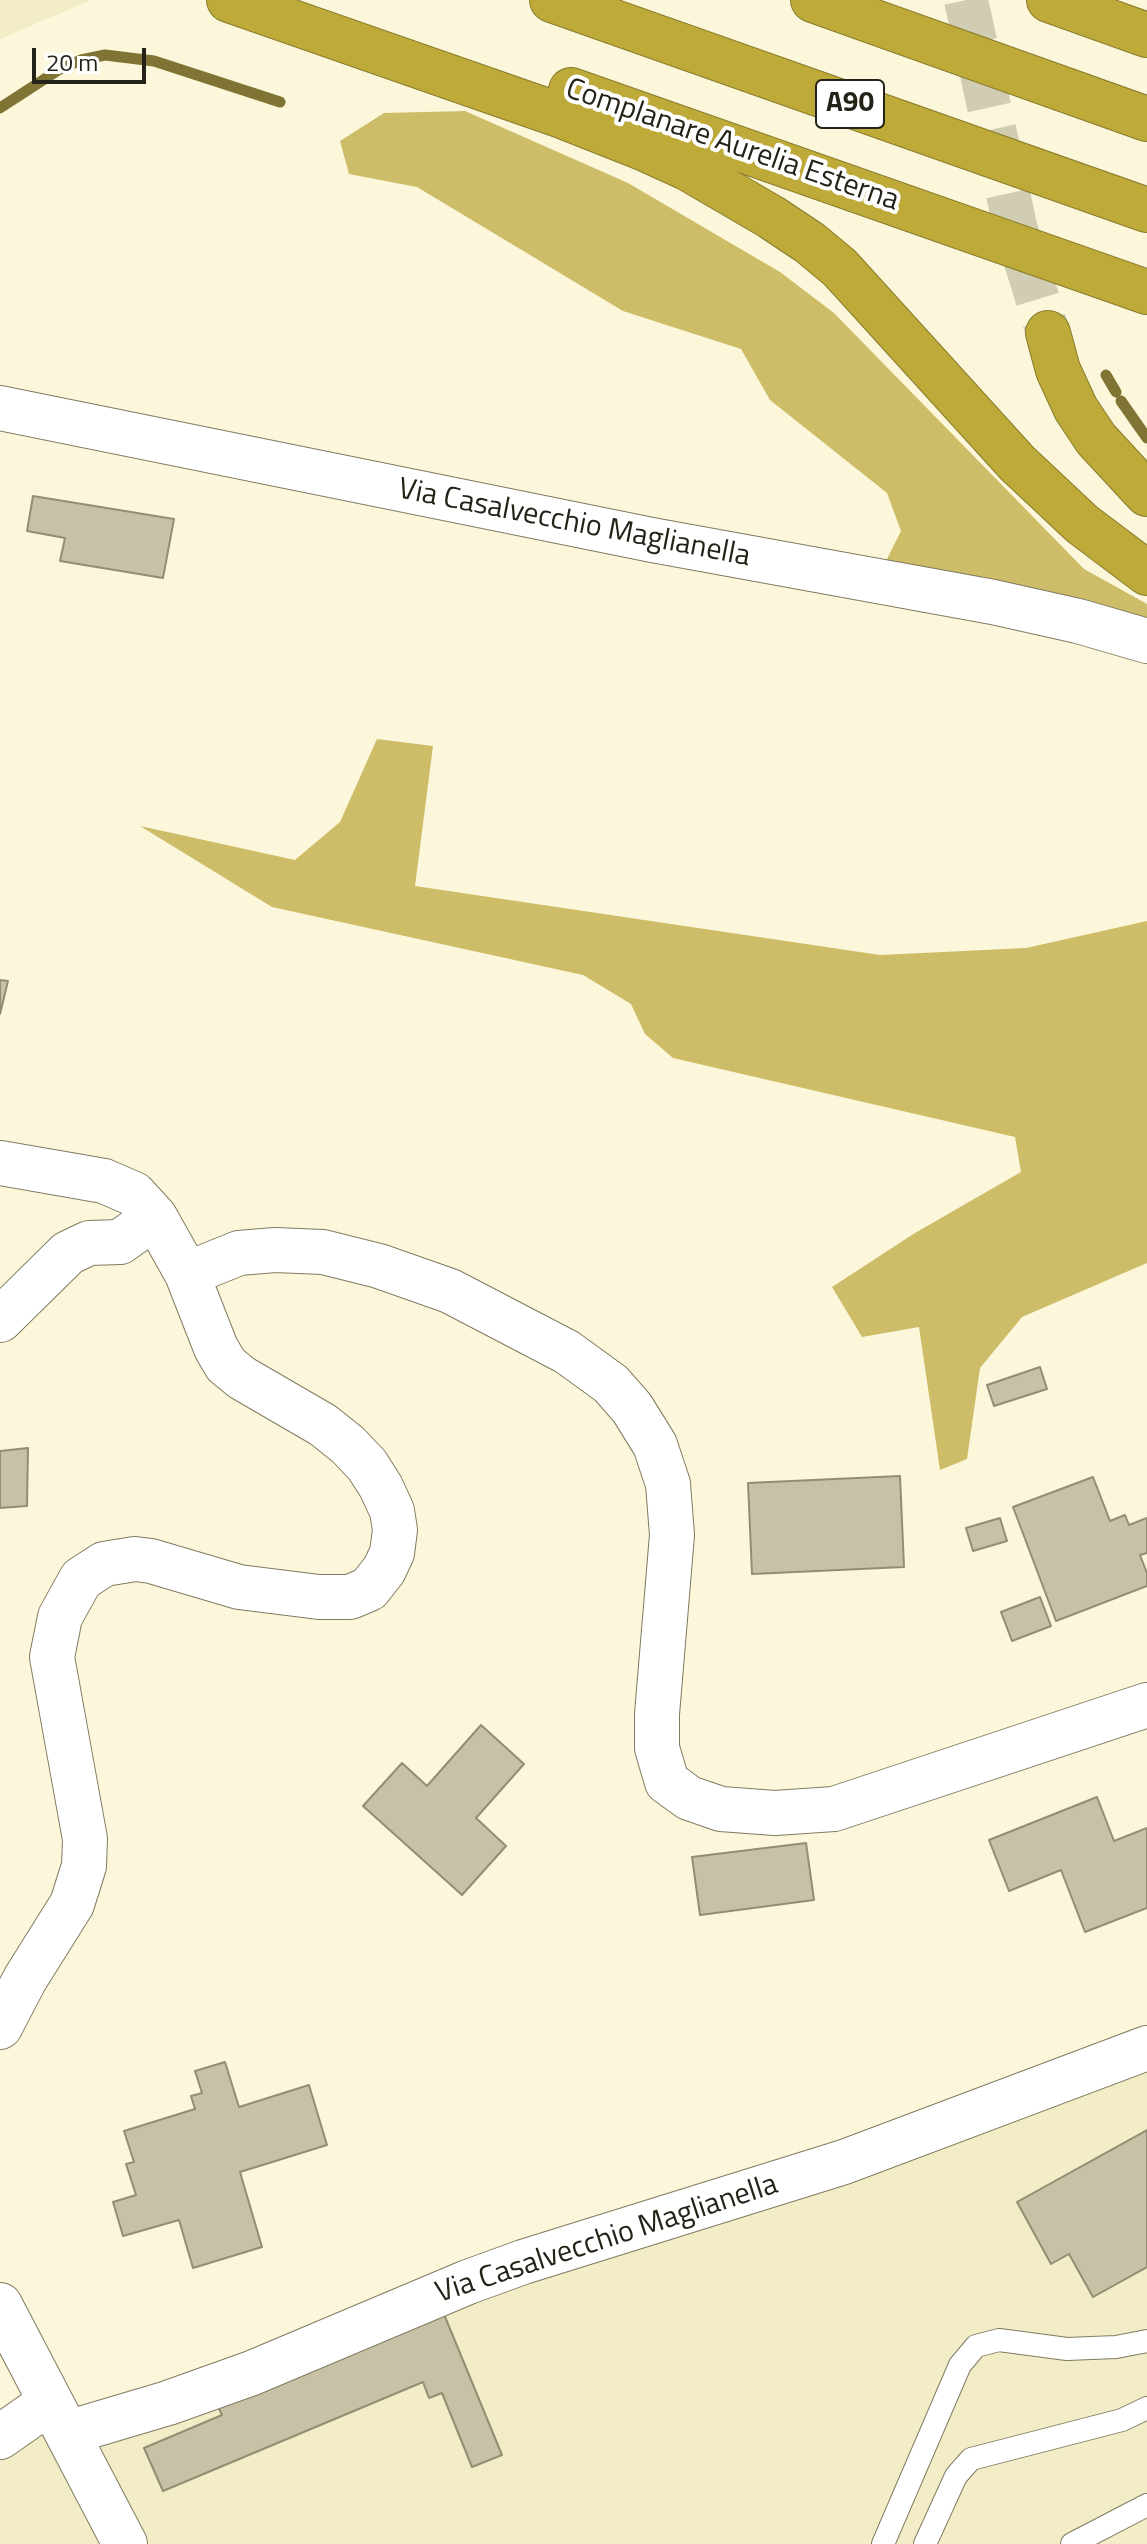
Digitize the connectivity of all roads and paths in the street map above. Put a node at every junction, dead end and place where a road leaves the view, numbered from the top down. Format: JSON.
{"nodes":[{"id":1,"x":229,"y":0,"type":"edge"},
{"id":2,"x":316,"y":0,"type":"edge"},
{"id":3,"x":552,"y":0,"type":"edge"},
{"id":4,"x":813,"y":0,"type":"edge"},
{"id":5,"x":1049,"y":0,"type":"edge"},
{"id":6,"x":1147,"y":35,"type":"edge"},
{"id":7,"x":1147,"y":119,"type":"edge"},
{"id":8,"x":1147,"y":210,"type":"edge"},
{"id":9,"x":1147,"y":292,"type":"edge"},
{"id":10,"x":1048,"y":333,"type":"tunnel mouth"},
{"id":11,"x":0,"y":408,"type":"edge"},
{"id":12,"x":1147,"y":494,"type":"edge"},
{"id":13,"x":1147,"y":573,"type":"edge"},
{"id":14,"x":1147,"y":641,"type":"edge"},
{"id":15,"x":0,"y":1163,"type":"edge"},
{"id":16,"x":155,"y":1217,"type":"junction"},
{"id":17,"x":187,"y":1274,"type":"junction"},
{"id":18,"x":0,"y":1320,"type":"edge"},
{"id":19,"x":1147,"y":1705,"type":"edge"},
{"id":20,"x":0,"y":2027,"type":"edge"},
{"id":21,"x":1147,"y":2048,"type":"edge"},
{"id":22,"x":0,"y":2305,"type":"edge"},
{"id":23,"x":1147,"y":2341,"type":"edge"},
{"id":24,"x":1147,"y":2408,"type":"edge"},
{"id":25,"x":59,"y":2417,"type":"junction"},
{"id":26,"x":0,"y":2437,"type":"edge"},
{"id":27,"x":1147,"y":2505,"type":"edge"},
{"id":28,"x":125,"y":2544,"type":"edge"},
{"id":29,"x":883,"y":2544,"type":"edge"},
{"id":30,"x":925,"y":2544,"type":"edge"},
{"id":31,"x":1072,"y":2544,"type":"edge"}],
"edges":[{"from":1,"to":13,"type":"highway"},
{"from":2,"to":9,"type":"highway","name":"Complanare Aurelia Esterna"},
{"from":3,"to":8,"type":"highway","number":"A90"},
{"from":4,"to":7,"type":"highway"},
{"from":5,"to":6,"type":"highway"},
{"from":10,"to":12,"type":"highway"},
{"from":11,"to":14,"type":"street","name":"Via Casalvecchio Maglianella"},
{"from":15,"to":16,"type":"street"},
{"from":16,"to":17,"type":"street"},
{"from":16,"to":18,"type":"street"},
{"from":17,"to":19,"type":"street"},
{"from":17,"to":20,"type":"street"},
{"from":21,"to":25,"type":"street","name":"Via Casalvecchio Maglianella"},
{"from":22,"to":25,"type":"street"},
{"from":23,"to":29,"type":"lane"},
{"from":24,"to":30,"type":"lane"},
{"from":25,"to":26,"type":"street","name":"Via Casalvecchio Maglianella"},
{"from":25,"to":28,"type":"street"},
{"from":27,"to":31,"type":"lane"}]}
